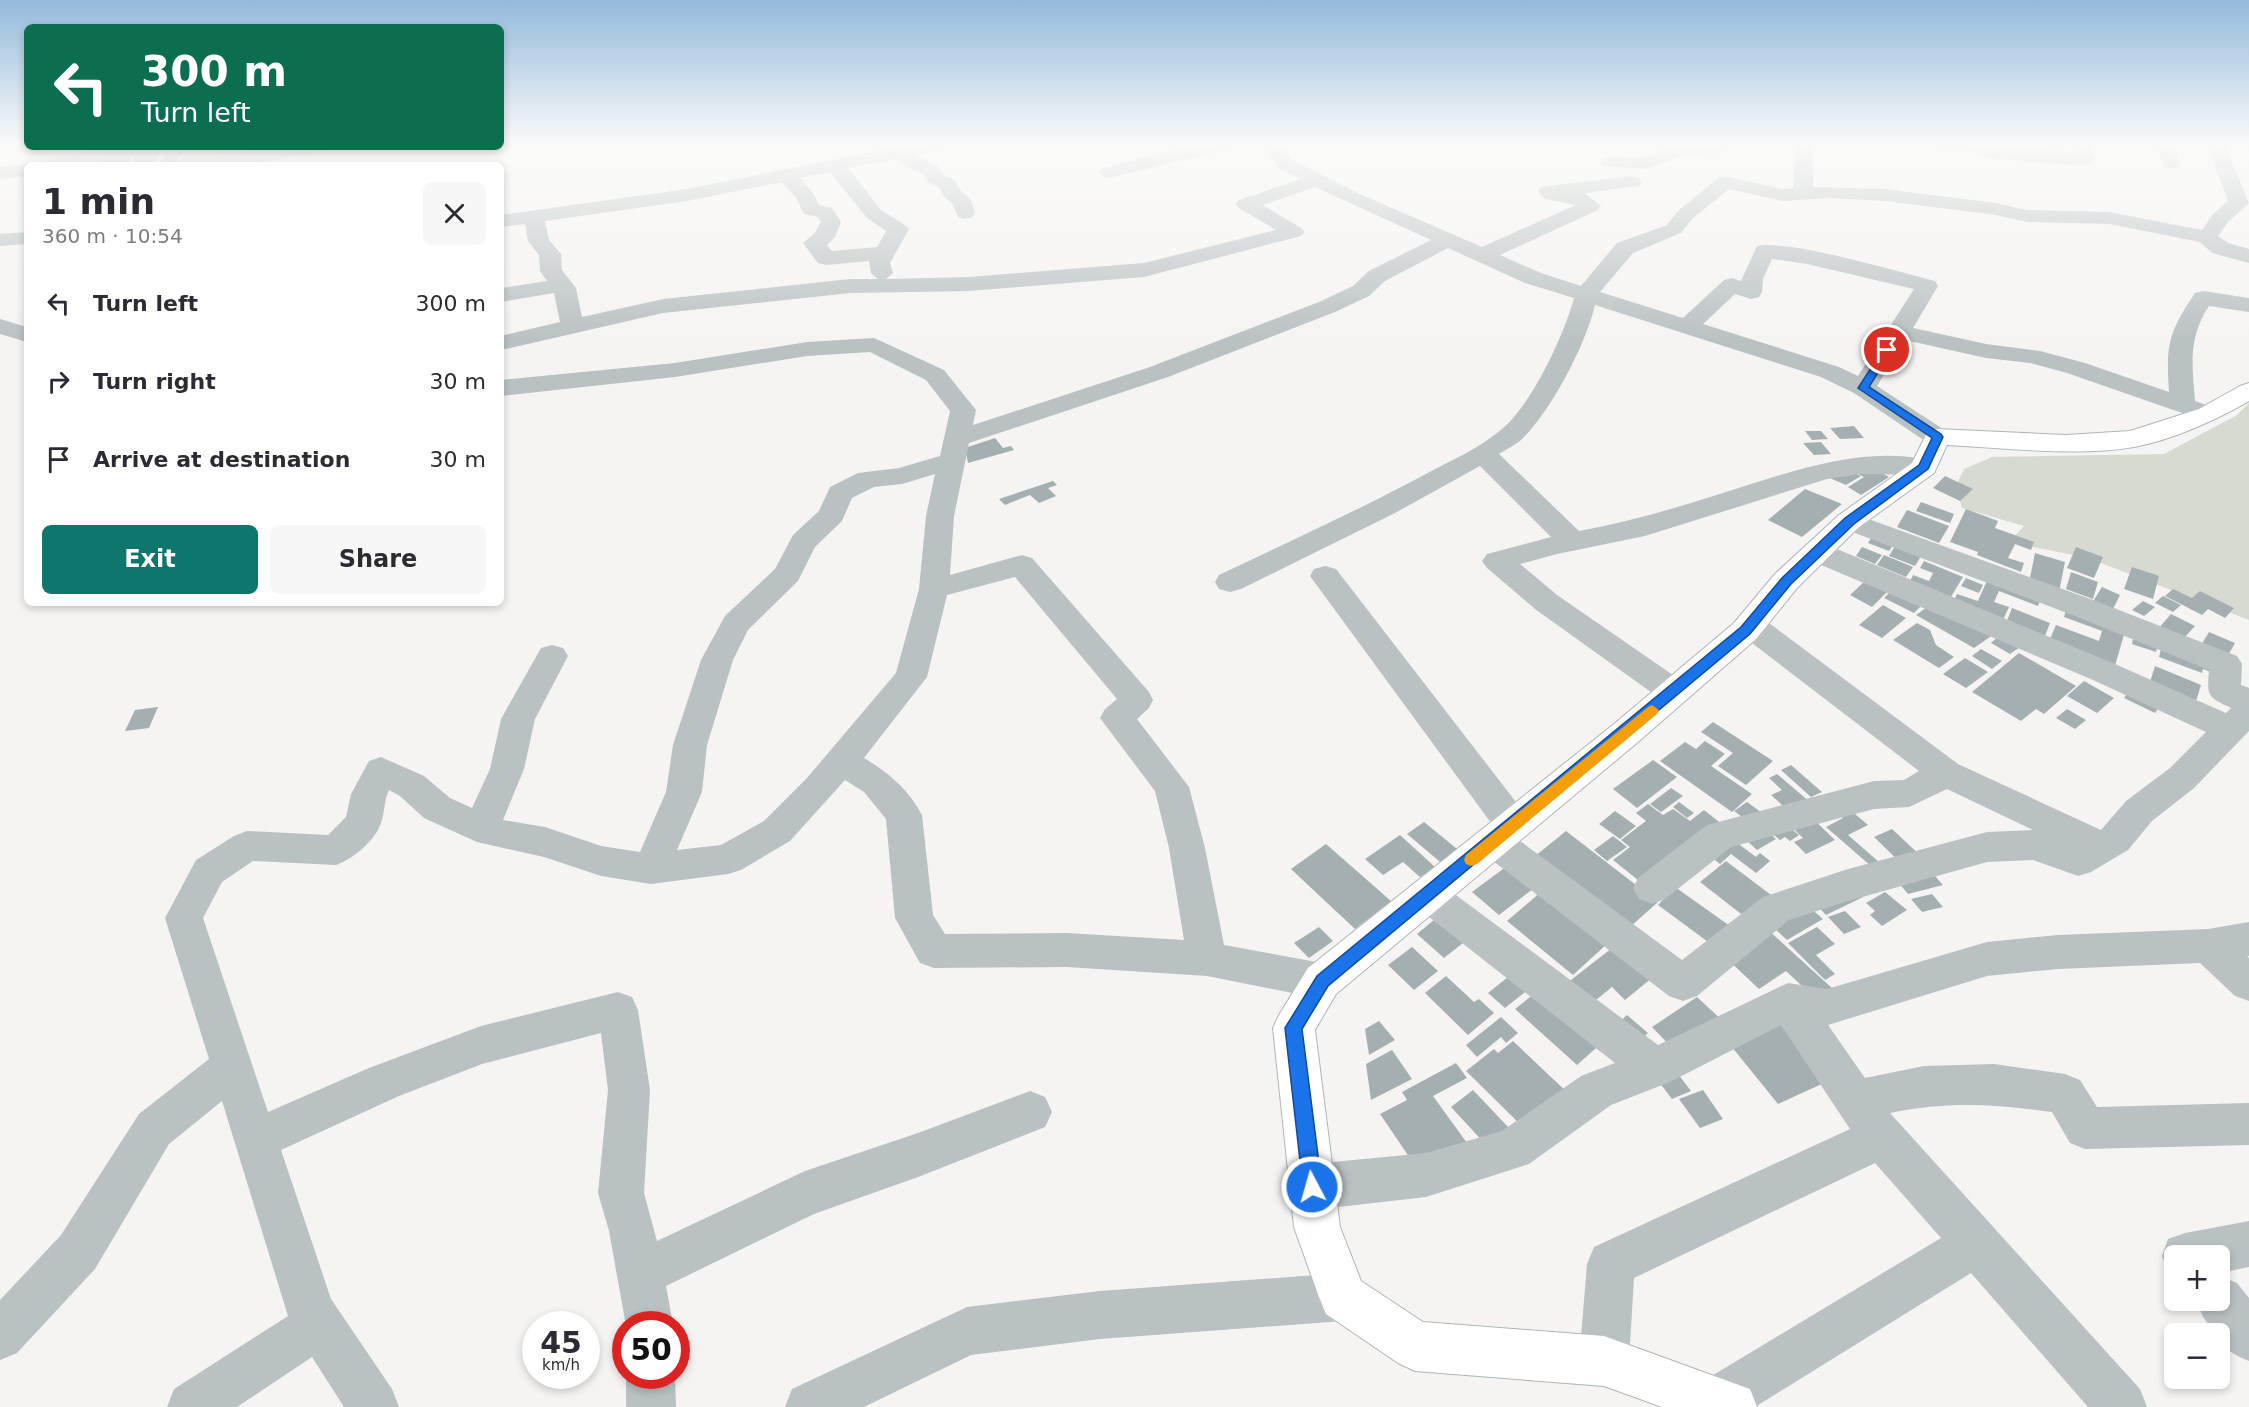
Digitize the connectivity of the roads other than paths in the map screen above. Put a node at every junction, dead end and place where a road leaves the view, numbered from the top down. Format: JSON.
{"nodes":[{"id":1,"x":578,"y":211,"type":"edge"},
{"id":2,"x":816,"y":211,"type":"edge"},
{"id":3,"x":871,"y":211,"type":"edge"},
{"id":4,"x":1257,"y":211,"type":"edge"},
{"id":5,"x":1381,"y":211,"type":"edge"},
{"id":6,"x":1581,"y":211,"type":"edge"},
{"id":7,"x":1690,"y":211,"type":"edge"},
{"id":8,"x":2003,"y":211,"type":"edge"},
{"id":9,"x":2229,"y":211,"type":"edge"},
{"id":10,"x":534,"y":217,"type":"junction"},
{"id":11,"x":504,"y":221,"type":"edge"},
{"id":12,"x":2237,"y":229,"type":"dead end"},
{"id":13,"x":2210,"y":232,"type":"junction"},
{"id":14,"x":24,"y":238,"type":"edge"},
{"id":15,"x":0,"y":240,"type":"edge"},
{"id":16,"x":1448,"y":240,"type":"junction"},
{"id":17,"x":884,"y":253,"type":"junction"},
{"id":18,"x":1482,"y":255,"type":"junction"},
{"id":19,"x":2249,"y":256,"type":"edge"},
{"id":20,"x":562,"y":285,"type":"junction"},
{"id":21,"x":887,"y":286,"type":"junction"},
{"id":22,"x":504,"y":295,"type":"edge"},
{"id":23,"x":1586,"y":296,"type":"junction"},
{"id":24,"x":2249,"y":305,"type":"edge"},
{"id":25,"x":0,"y":326,"type":"edge"},
{"id":26,"x":573,"y":326,"type":"junction"},
{"id":27,"x":1687,"y":327,"type":"junction"},
{"id":28,"x":1899,"y":332,"type":"junction"},
{"id":29,"x":24,"y":334,"type":"edge"},
{"id":30,"x":504,"y":342,"type":"edge"},
{"id":31,"x":504,"y":388,"type":"edge"},
{"id":32,"x":1863,"y":388,"type":"junction"},
{"id":33,"x":2249,"y":391,"type":"edge"},
{"id":34,"x":2183,"y":406,"type":"junction"},
{"id":35,"x":2208,"y":414,"type":"junction"},
{"id":36,"x":953,"y":450,"type":"junction"},
{"id":37,"x":1931,"y":452,"type":"junction"},
{"id":38,"x":1482,"y":453,"type":"junction"},
{"id":39,"x":1849,"y":521,"type":"junction"},
{"id":40,"x":1573,"y":542,"type":"junction"},
{"id":41,"x":1817,"y":552,"type":"junction"},
{"id":42,"x":1325,"y":576,"type":"dead end"},
{"id":43,"x":1230,"y":582,"type":"dead end"},
{"id":44,"x":934,"y":589,"type":"junction"},
{"id":45,"x":1750,"y":625,"type":"junction"},
{"id":46,"x":552,"y":657,"type":"dead end"},
{"id":47,"x":1674,"y":692,"type":"junction"},
{"id":48,"x":2243,"y":714,"type":"edge"},
{"id":49,"x":842,"y":761,"type":"junction"},
{"id":50,"x":1946,"y":773,"type":"junction"},
{"id":51,"x":481,"y":828,"type":"junction"},
{"id":52,"x":1503,"y":833,"type":"junction"},
{"id":53,"x":2102,"y":847,"type":"junction"},
{"id":54,"x":651,"y":869,"type":"junction"},
{"id":55,"x":1652,"y":888,"type":"dead end"},
{"id":56,"x":1428,"y":895,"type":"junction"},
{"id":57,"x":2249,"y":939,"type":"edge"},
{"id":58,"x":2208,"y":945,"type":"junction"},
{"id":59,"x":1207,"y":959,"type":"junction"},
{"id":60,"x":1322,"y":981,"type":"junction"},
{"id":61,"x":2249,"y":983,"type":"edge"},
{"id":62,"x":1788,"y":1001,"type":"junction"},
{"id":63,"x":231,"y":1067,"type":"junction"},
{"id":64,"x":1655,"y":1068,"type":"junction"},
{"id":65,"x":1856,"y":1100,"type":"junction"},
{"id":66,"x":1030,"y":1112,"type":"dead end"},
{"id":67,"x":2249,"y":1124,"type":"edge"},
{"id":68,"x":1881,"y":1137,"type":"junction"},
{"id":69,"x":255,"y":1139,"type":"junction"},
{"id":70,"x":1312,"y":1187,"type":"junction"},
{"id":71,"x":1975,"y":1244,"type":"junction"},
{"id":72,"x":2249,"y":1244,"type":"edge"},
{"id":73,"x":2230,"y":1248,"type":"edge"},
{"id":74,"x":639,"y":1274,"type":"junction"},
{"id":75,"x":1343,"y":1297,"type":"junction"},
{"id":76,"x":646,"y":1311,"type":"edge"},
{"id":77,"x":2229,"y":1311,"type":"edge"},
{"id":78,"x":319,"y":1324,"type":"junction"},
{"id":79,"x":0,"y":1336,"type":"edge"},
{"id":80,"x":2249,"y":1337,"type":"edge"},
{"id":81,"x":1604,"y":1361,"type":"junction"},
{"id":82,"x":650,"y":1389,"type":"edge"},
{"id":83,"x":1725,"y":1404,"type":"edge"},
{"id":84,"x":192,"y":1407,"type":"edge"},
{"id":85,"x":374,"y":1407,"type":"edge"},
{"id":86,"x":651,"y":1407,"type":"edge"},
{"id":87,"x":810,"y":1407,"type":"edge"},
{"id":88,"x":2122,"y":1407,"type":"edge"}],
"edges":[{"from":1,"to":10,"type":"street"},
{"from":2,"to":17,"type":"street"},
{"from":3,"to":17,"type":"street"},
{"from":4,"to":21,"type":"street"},
{"from":5,"to":16,"type":"street"},
{"from":6,"to":18,"type":"street"},
{"from":7,"to":23,"type":"street"},
{"from":8,"to":13,"type":"street"},
{"from":9,"to":13,"type":"street"},
{"from":10,"to":11,"type":"street"},
{"from":10,"to":20,"type":"street"},
{"from":12,"to":13,"type":"street"},
{"from":13,"to":19,"type":"street"},
{"from":14,"to":15,"type":"street"},
{"from":16,"to":18,"type":"street"},
{"from":16,"to":36,"type":"street"},
{"from":17,"to":21,"type":"street"},
{"from":18,"to":23,"type":"street"},
{"from":20,"to":22,"type":"street"},
{"from":20,"to":26,"type":"street"},
{"from":21,"to":26,"type":"street"},
{"from":23,"to":27,"type":"street"},
{"from":23,"to":38,"type":"street"},
{"from":24,"to":34,"type":"street"},
{"from":25,"to":29,"type":"street"},
{"from":26,"to":30,"type":"street"},
{"from":27,"to":28,"type":"street"},
{"from":27,"to":32,"type":"street"},
{"from":28,"to":32,"type":"street"},
{"from":28,"to":34,"type":"street"},
{"from":31,"to":36,"type":"street"},
{"from":32,"to":37,"type":"street"},
{"from":33,"to":35,"type":"main road"},
{"from":34,"to":35,"type":"street"},
{"from":35,"to":37,"type":"main road"},
{"from":36,"to":44,"type":"street"},
{"from":36,"to":54,"type":"street"},
{"from":37,"to":39,"type":"main road"},
{"from":37,"to":40,"type":"street"},
{"from":38,"to":40,"type":"street"},
{"from":38,"to":43,"type":"street"},
{"from":39,"to":41,"type":"main road"},
{"from":39,"to":48,"type":"street"},
{"from":40,"to":47,"type":"street"},
{"from":41,"to":45,"type":"main road"},
{"from":41,"to":48,"type":"street"},
{"from":42,"to":52,"type":"street"},
{"from":44,"to":49,"type":"street"},
{"from":44,"to":59,"type":"street"},
{"from":45,"to":47,"type":"main road"},
{"from":45,"to":50,"type":"street"},
{"from":46,"to":51,"type":"street"},
{"from":47,"to":52,"type":"main road"},
{"from":48,"to":53,"type":"street"},
{"from":49,"to":54,"type":"street"},
{"from":49,"to":59,"type":"street"},
{"from":50,"to":53,"type":"street"},
{"from":50,"to":55,"type":"street"},
{"from":51,"to":54,"type":"street"},
{"from":51,"to":63,"type":"street"},
{"from":52,"to":53,"type":"street"},
{"from":52,"to":56,"type":"main road"},
{"from":56,"to":60,"type":"main road"},
{"from":56,"to":64,"type":"street"},
{"from":57,"to":58,"type":"street"},
{"from":58,"to":61,"type":"street"},
{"from":58,"to":62,"type":"street"},
{"from":59,"to":60,"type":"street"},
{"from":60,"to":70,"type":"main road"},
{"from":62,"to":64,"type":"street"},
{"from":62,"to":65,"type":"street"},
{"from":63,"to":69,"type":"street"},
{"from":63,"to":79,"type":"street"},
{"from":64,"to":70,"type":"street"},
{"from":65,"to":67,"type":"street"},
{"from":65,"to":68,"type":"street"},
{"from":66,"to":74,"type":"street"},
{"from":68,"to":71,"type":"street"},
{"from":68,"to":81,"type":"street"},
{"from":69,"to":74,"type":"street"},
{"from":69,"to":78,"type":"street"},
{"from":70,"to":75,"type":"main road"},
{"from":71,"to":83,"type":"street"},
{"from":71,"to":88,"type":"street"},
{"from":72,"to":73,"type":"street"},
{"from":74,"to":76,"type":"street"},
{"from":75,"to":81,"type":"main road"},
{"from":75,"to":87,"type":"street"},
{"from":77,"to":80,"type":"street"},
{"from":78,"to":84,"type":"street"},
{"from":78,"to":85,"type":"street"},
{"from":81,"to":83,"type":"main road"},
{"from":82,"to":86,"type":"street"}]}
